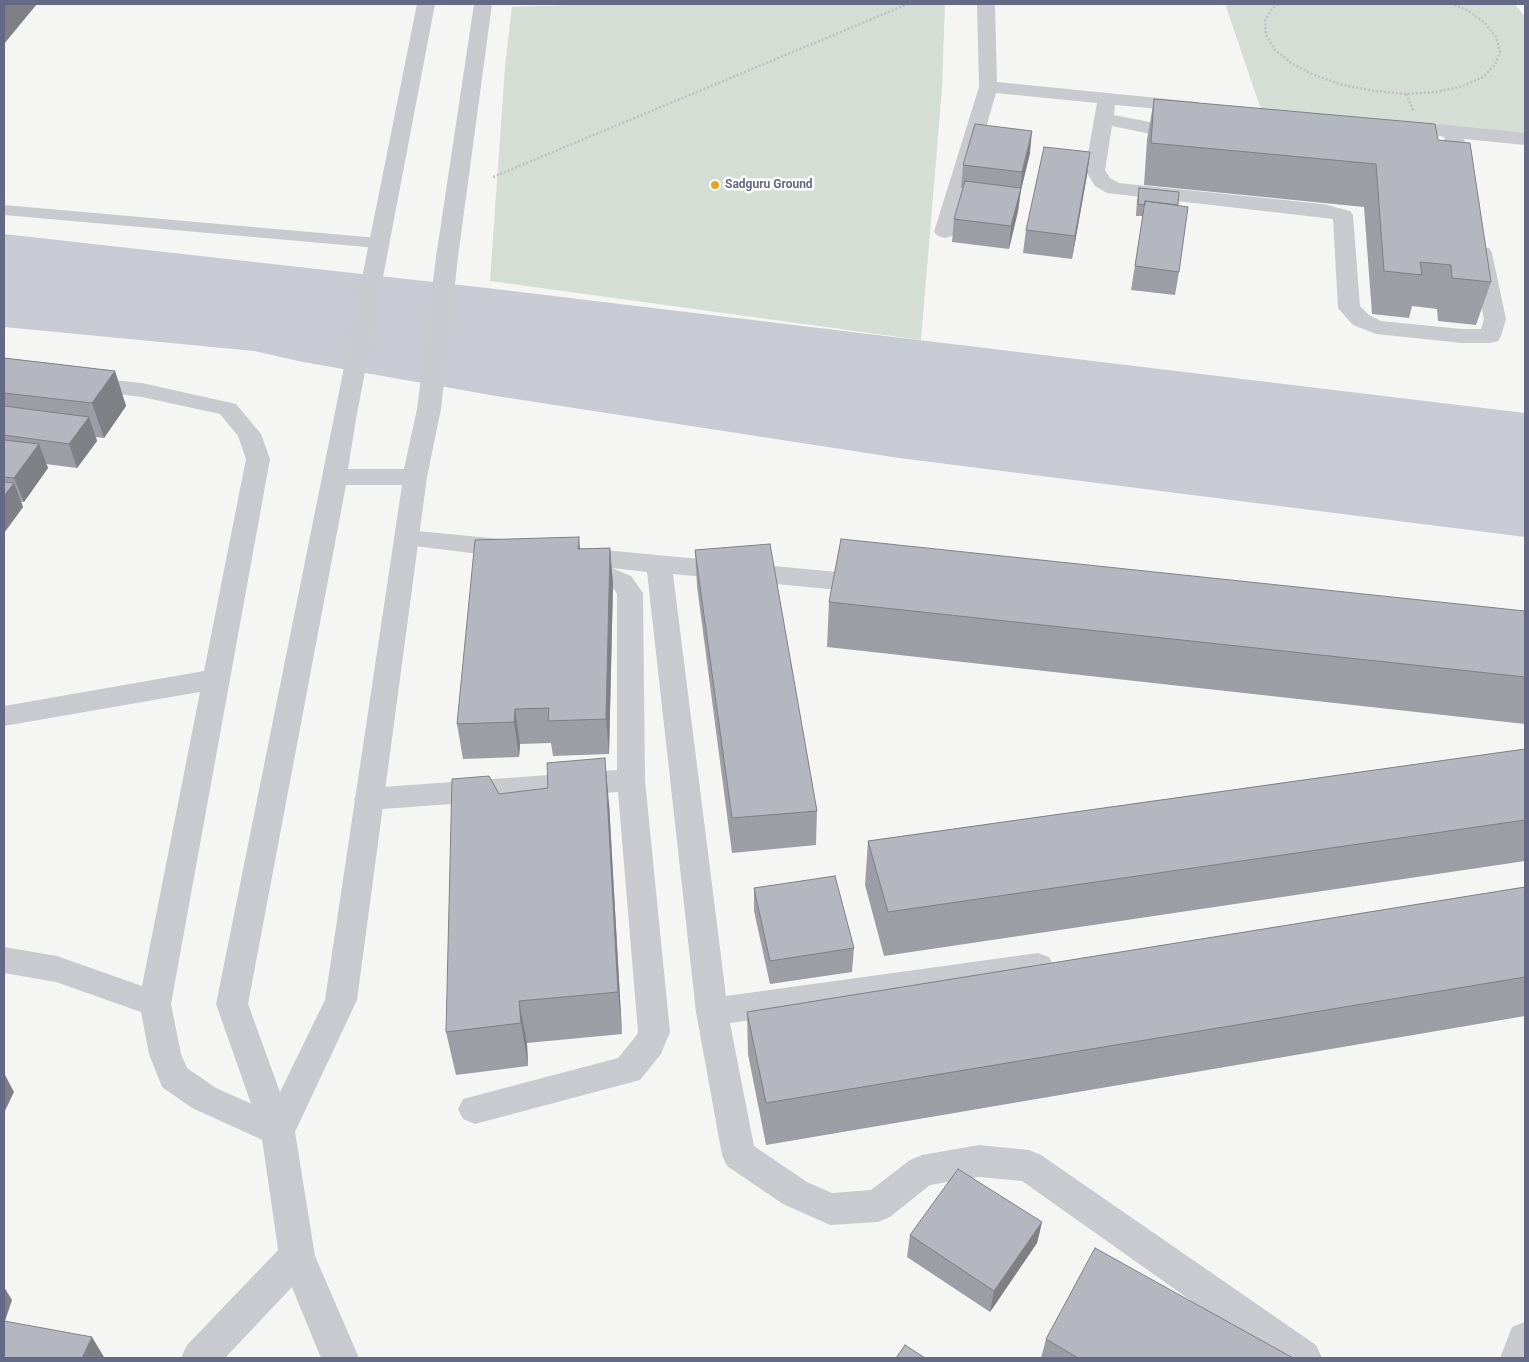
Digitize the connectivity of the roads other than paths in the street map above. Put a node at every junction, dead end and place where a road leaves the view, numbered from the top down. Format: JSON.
{"nodes":[{"id":1,"x":426,"y":4,"type":"edge"},
{"id":2,"x":483,"y":4,"type":"edge"},
{"id":3,"x":986,"y":4,"type":"edge"},
{"id":4,"x":988,"y":87,"type":"junction"},
{"id":5,"x":1205,"y":107,"type":"edge"},
{"id":6,"x":1105,"y":108,"type":"junction"},
{"id":7,"x":1421,"y":128,"type":"edge"},
{"id":8,"x":1453,"y":132,"type":"junction"},
{"id":9,"x":1202,"y":136,"type":"edge"},
{"id":10,"x":1525,"y":139,"type":"edge"},
{"id":11,"x":1468,"y":195,"type":"edge"},
{"id":12,"x":4,"y":210,"type":"edge"},
{"id":13,"x":945,"y":232,"type":"dead end"},
{"id":14,"x":1476,"y":233,"type":"edge"},
{"id":15,"x":378,"y":243,"type":"junction"},
{"id":16,"x":53,"y":381,"type":"edge"},
{"id":17,"x":336,"y":477,"type":"junction"},
{"id":18,"x":415,"y":478,"type":"junction"},
{"id":19,"x":407,"y":538,"type":"junction"},
{"id":20,"x":537,"y":559,"type":"junction"},
{"id":21,"x":659,"y":565,"type":"junction"},
{"id":22,"x":888,"y":586,"type":"edge"},
{"id":23,"x":216,"y":678,"type":"junction"},
{"id":24,"x":4,"y":716,"type":"edge"},
{"id":25,"x":632,"y":780,"type":"junction"},
{"id":26,"x":370,"y":799,"type":"junction"},
{"id":27,"x":4,"y":960,"type":"edge"},
{"id":28,"x":1065,"y":962,"type":"edge"},
{"id":29,"x":155,"y":1004,"type":"junction"},
{"id":30,"x":712,"y":1012,"type":"junction"},
{"id":31,"x":475,"y":1109,"type":"dead end"},
{"id":32,"x":278,"y":1132,"type":"junction"},
{"id":33,"x":297,"y":1256,"type":"junction"},
{"id":34,"x":1525,"y":1340,"type":"edge"},
{"id":35,"x":200,"y":1358,"type":"edge"},
{"id":36,"x":340,"y":1358,"type":"edge"},
{"id":37,"x":1303,"y":1358,"type":"edge"},
{"id":38,"x":1519,"y":1358,"type":"edge"}],
"edges":[{"from":1,"to":15,"type":"street"},
{"from":2,"to":18,"type":"street"},
{"from":3,"to":4,"type":"street"},
{"from":4,"to":6,"type":"street"},
{"from":4,"to":13,"type":"street"},
{"from":5,"to":6,"type":"street"},
{"from":6,"to":9,"type":"street"},
{"from":6,"to":14,"type":"street"},
{"from":7,"to":8,"type":"street"},
{"from":8,"to":10,"type":"street"},
{"from":8,"to":11,"type":"street"},
{"from":12,"to":15,"type":"lane"},
{"from":15,"to":17,"type":"street"},
{"from":16,"to":23,"type":"street"},
{"from":17,"to":18,"type":"street"},
{"from":17,"to":32,"type":"street"},
{"from":18,"to":19,"type":"street"},
{"from":19,"to":20,"type":"street"},
{"from":19,"to":26,"type":"street"},
{"from":20,"to":21,"type":"street"},
{"from":20,"to":25,"type":"street"},
{"from":21,"to":22,"type":"street"},
{"from":21,"to":30,"type":"street"},
{"from":23,"to":24,"type":"street"},
{"from":23,"to":29,"type":"street"},
{"from":25,"to":26,"type":"street"},
{"from":25,"to":31,"type":"street"},
{"from":26,"to":32,"type":"street"},
{"from":27,"to":29,"type":"street"},
{"from":28,"to":30,"type":"street"},
{"from":29,"to":32,"type":"street"},
{"from":30,"to":37,"type":"street"},
{"from":32,"to":33,"type":"street"},
{"from":33,"to":35,"type":"street"},
{"from":33,"to":36,"type":"street"},
{"from":34,"to":38,"type":"street"}]}
